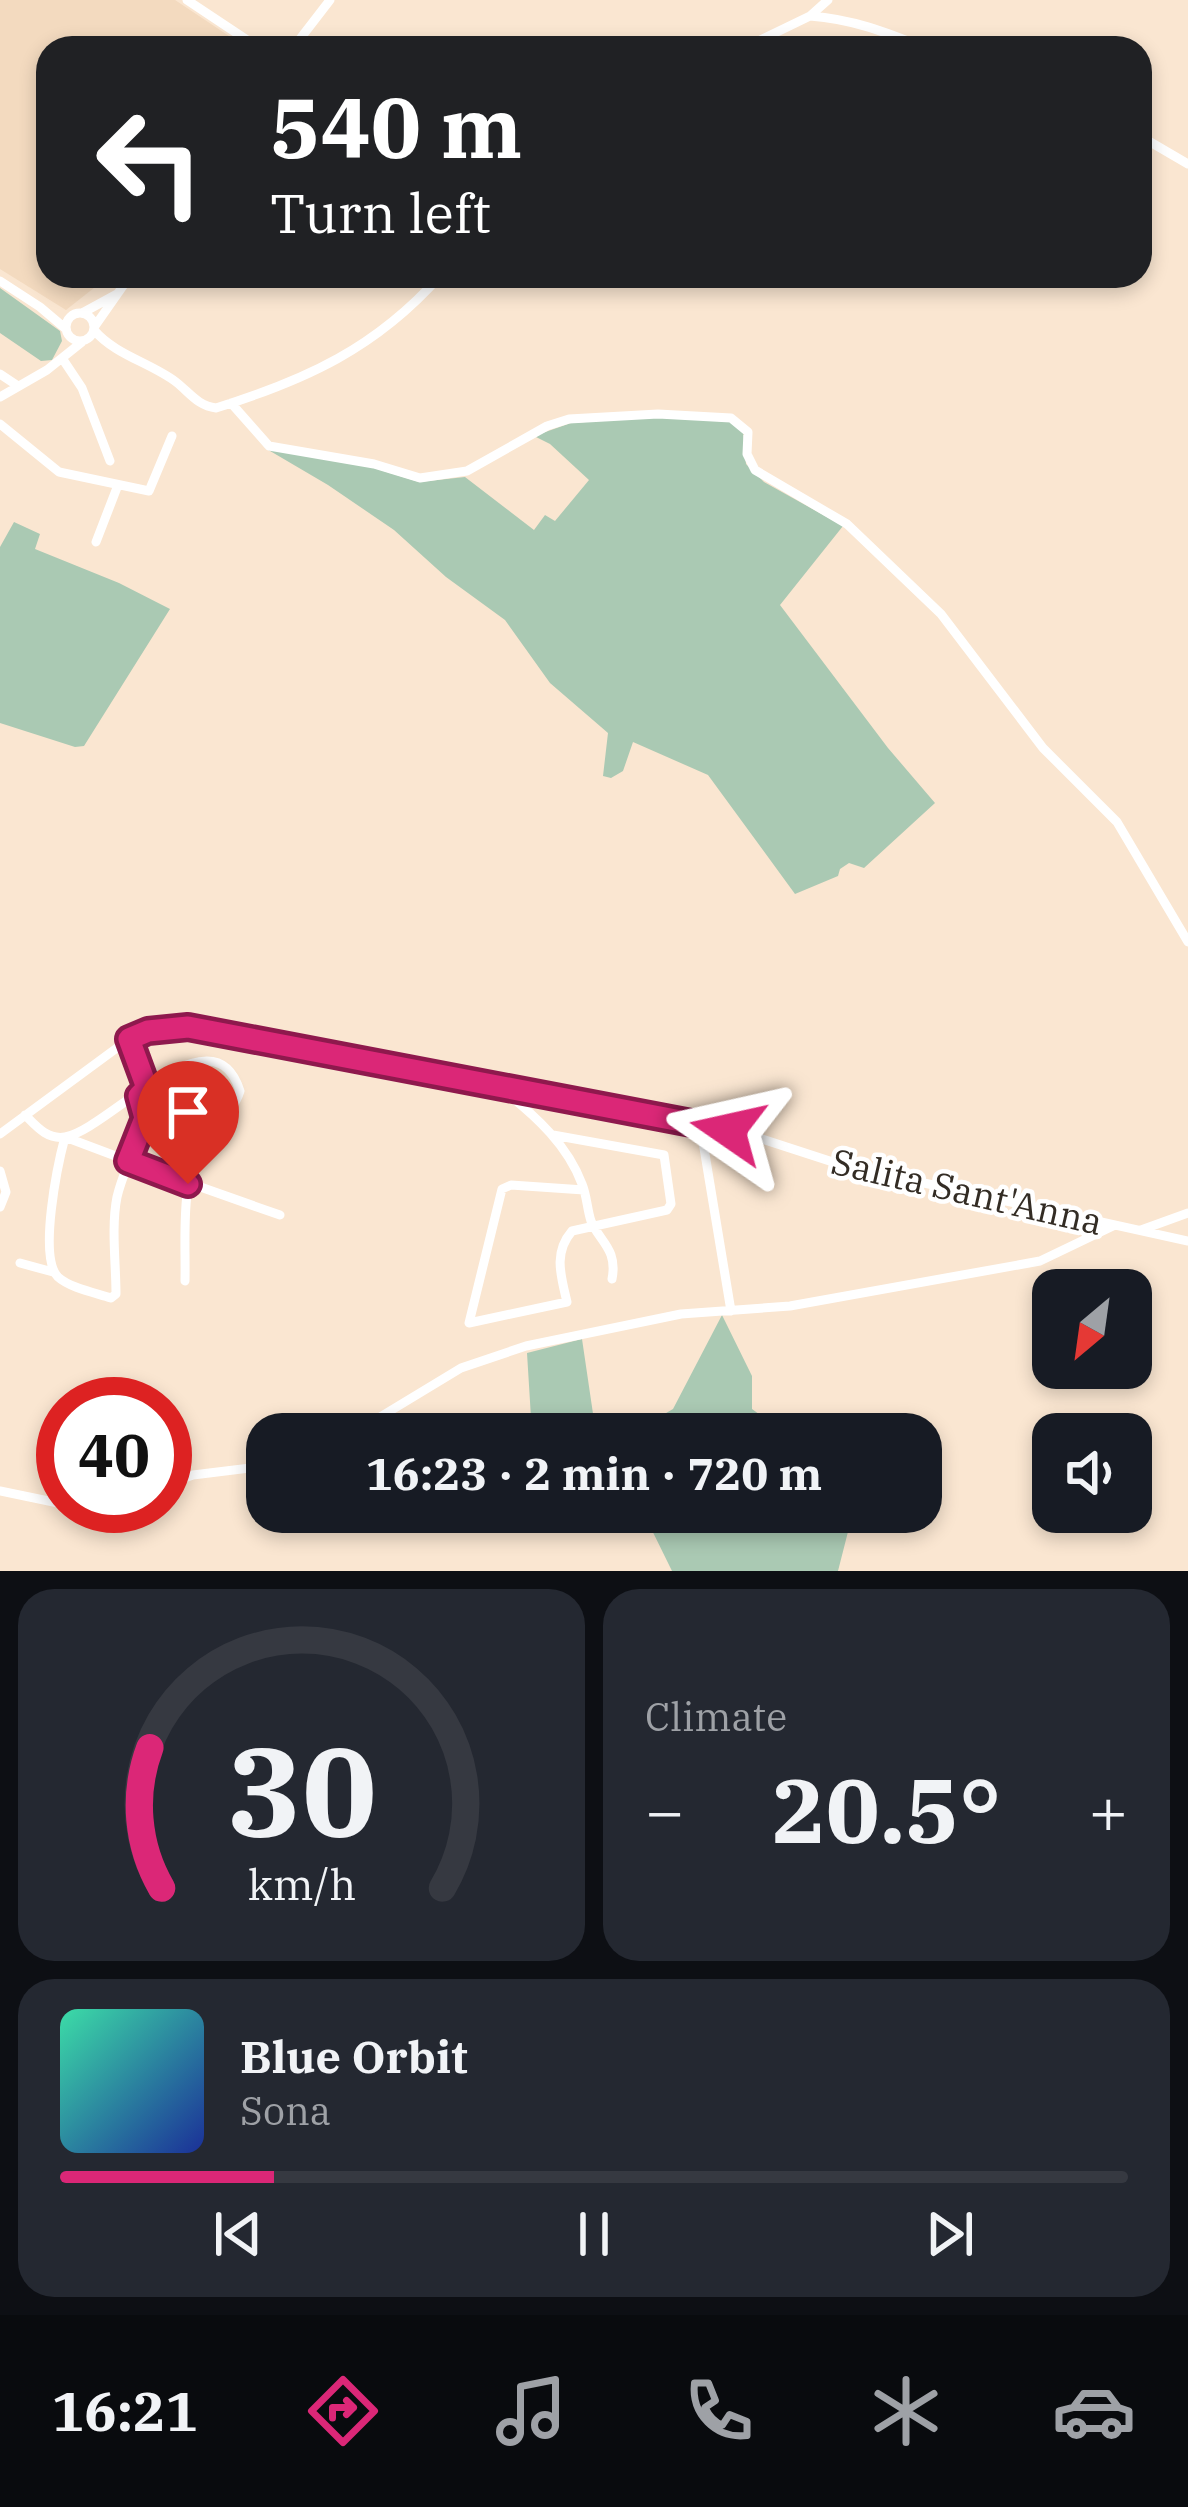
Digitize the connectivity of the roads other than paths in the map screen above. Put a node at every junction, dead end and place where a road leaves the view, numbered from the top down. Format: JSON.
{"nodes":[{"id":1,"x":187,"y":0,"type":"edge"},
{"id":2,"x":330,"y":0,"type":"edge"},
{"id":3,"x":828,"y":0,"type":"edge"},
{"id":4,"x":809,"y":16,"type":"junction"},
{"id":5,"x":241,"y":36,"type":"edge"},
{"id":6,"x":302,"y":36,"type":"edge"},
{"id":7,"x":768,"y":36,"type":"edge"},
{"id":8,"x":897,"y":36,"type":"edge"},
{"id":9,"x":1152,"y":143,"type":"edge"},
{"id":10,"x":1188,"y":164,"type":"edge"},
{"id":11,"x":0,"y":281,"type":"edge"},
{"id":12,"x":123,"y":288,"type":"edge"},
{"id":13,"x":429,"y":288,"type":"edge"},
{"id":14,"x":121,"y":291,"type":"junction"},
{"id":15,"x":40,"y":307,"type":"junction"},
{"id":16,"x":77,"y":314,"type":"junction"},
{"id":17,"x":95,"y":328,"type":"junction"},
{"id":18,"x":66,"y":332,"type":"junction"},
{"id":19,"x":83,"y":341,"type":"junction"},
{"id":20,"x":115,"y":348,"type":"junction"},
{"id":21,"x":62,"y":358,"type":"junction"},
{"id":22,"x":0,"y":374,"type":"edge"},
{"id":23,"x":17,"y":386,"type":"junction"},
{"id":24,"x":0,"y":398,"type":"edge"},
{"id":25,"x":231,"y":404,"type":"junction"},
{"id":26,"x":0,"y":424,"type":"edge"},
{"id":27,"x":172,"y":436,"type":"dead end"},
{"id":28,"x":110,"y":461,"type":"dead end"},
{"id":29,"x":118,"y":485,"type":"junction"},
{"id":30,"x":95,"y":542,"type":"dead end"},
{"id":31,"x":1188,"y":942,"type":"edge"},
{"id":32,"x":129,"y":1039,"type":"junction"},
{"id":33,"x":501,"y":1089,"type":"junction"},
{"id":34,"x":143,"y":1092,"type":"junction"},
{"id":35,"x":26,"y":1115,"type":"junction"},
{"id":36,"x":700,"y":1124,"type":"junction"},
{"id":37,"x":0,"y":1134,"type":"edge"},
{"id":38,"x":553,"y":1135,"type":"junction"},
{"id":39,"x":65,"y":1137,"type":"junction"},
{"id":40,"x":128,"y":1161,"type":"junction"},
{"id":41,"x":0,"y":1171,"type":"edge"},
{"id":42,"x":188,"y":1184,"type":"junction"},
{"id":43,"x":584,"y":1190,"type":"junction"},
{"id":44,"x":0,"y":1207,"type":"edge"},
{"id":45,"x":1188,"y":1213,"type":"edge"},
{"id":46,"x":280,"y":1214,"type":"dead end"},
{"id":47,"x":1115,"y":1225,"type":"junction"},
{"id":48,"x":593,"y":1227,"type":"junction"},
{"id":49,"x":1141,"y":1230,"type":"junction"},
{"id":50,"x":1188,"y":1241,"type":"edge"},
{"id":51,"x":20,"y":1263,"type":"dead end"},
{"id":52,"x":57,"y":1276,"type":"junction"},
{"id":53,"x":612,"y":1279,"type":"dead end"},
{"id":54,"x":185,"y":1281,"type":"dead end"},
{"id":55,"x":730,"y":1311,"type":"junction"},
{"id":56,"x":386,"y":1413,"type":"edge"},
{"id":57,"x":246,"y":1469,"type":"edge"},
{"id":58,"x":192,"y":1475,"type":"edge"},
{"id":59,"x":0,"y":1491,"type":"edge"},
{"id":60,"x":36,"y":1498,"type":"edge"}],
"edges":[{"from":1,"to":5,"type":"street"},
{"from":2,"to":6,"type":"street"},
{"from":3,"to":4,"type":"street"},
{"from":4,"to":7,"type":"street"},
{"from":4,"to":8,"type":"street"},
{"from":9,"to":10,"type":"street"},
{"from":11,"to":15,"type":"street"},
{"from":12,"to":14,"type":"street"},
{"from":13,"to":25,"type":"street"},
{"from":14,"to":16,"type":"street"},
{"from":14,"to":17,"type":"street"},
{"from":15,"to":16,"type":"street"},
{"from":15,"to":18,"type":"street"},
{"from":16,"to":17,"type":"street"},
{"from":16,"to":18,"type":"street"},
{"from":17,"to":19,"type":"street"},
{"from":17,"to":20,"type":"street"},
{"from":18,"to":19,"type":"street"},
{"from":18,"to":21,"type":"street"},
{"from":19,"to":20,"type":"street"},
{"from":19,"to":21,"type":"street"},
{"from":20,"to":25,"type":"street"},
{"from":21,"to":23,"type":"street"},
{"from":21,"to":28,"type":"street"},
{"from":22,"to":23,"type":"street"},
{"from":23,"to":24,"type":"street"},
{"from":25,"to":31,"type":"street"},
{"from":26,"to":29,"type":"street"},
{"from":27,"to":29,"type":"street"},
{"from":29,"to":30,"type":"street"},
{"from":32,"to":33,"type":"street","name":"Salita Sant'Anna"},
{"from":32,"to":34,"type":"street"},
{"from":32,"to":35,"type":"street","name":"Salita Sant'Anna"},
{"from":33,"to":36,"type":"street","name":"Salita Sant'Anna"},
{"from":33,"to":38,"type":"street"},
{"from":34,"to":39,"type":"street"},
{"from":34,"to":40,"type":"street"},
{"from":34,"to":42,"type":"street"},
{"from":35,"to":37,"type":"street","name":"Salita Sant'Anna"},
{"from":35,"to":39,"type":"street"},
{"from":36,"to":47,"type":"street","name":"Salita Sant'Anna"},
{"from":36,"to":55,"type":"street"},
{"from":38,"to":43,"type":"street"},
{"from":38,"to":48,"type":"street"},
{"from":39,"to":40,"type":"street"},
{"from":39,"to":52,"type":"street"},
{"from":40,"to":42,"type":"street"},
{"from":40,"to":52,"type":"street"},
{"from":41,"to":44,"type":"street"},
{"from":42,"to":46,"type":"street"},
{"from":42,"to":54,"type":"street"},
{"from":43,"to":48,"type":"street"},
{"from":43,"to":48,"type":"street"},
{"from":45,"to":49,"type":"street"},
{"from":47,"to":49,"type":"street","name":"Salita Sant'Anna"},
{"from":47,"to":55,"type":"street"},
{"from":48,"to":53,"type":"street"},
{"from":49,"to":50,"type":"street","name":"Salita Sant'Anna"},
{"from":51,"to":52,"type":"street"},
{"from":55,"to":56,"type":"street"},
{"from":57,"to":58,"type":"street"},
{"from":59,"to":60,"type":"street"}]}
